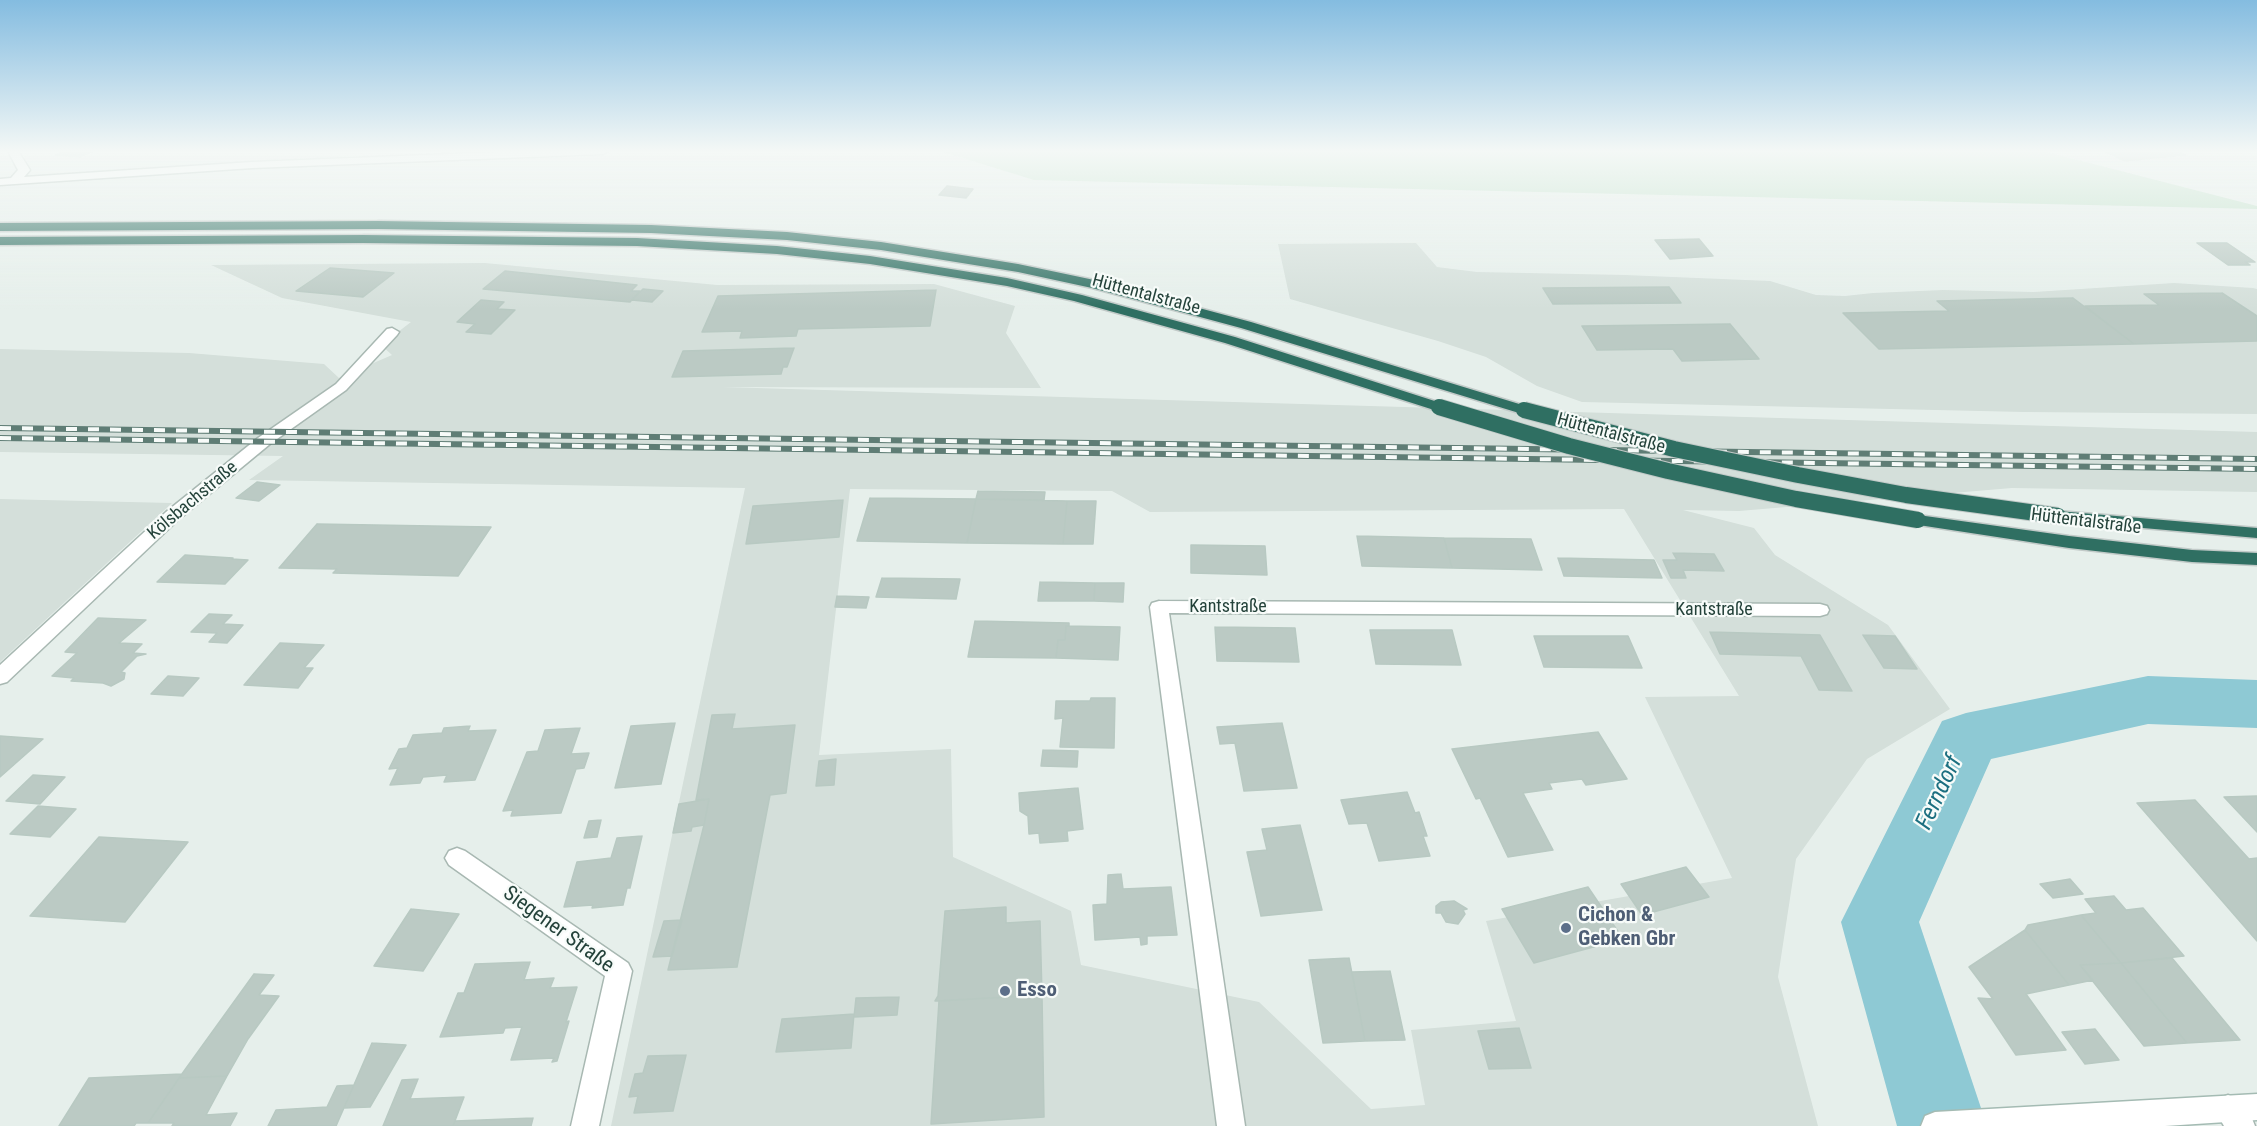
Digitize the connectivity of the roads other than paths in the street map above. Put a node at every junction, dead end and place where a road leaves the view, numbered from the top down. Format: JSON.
{"nodes":[{"id":1,"x":0,"y":218,"type":"edge"},
{"id":2,"x":116,"y":226,"type":"junction"},
{"id":3,"x":0,"y":227,"type":"edge"},
{"id":4,"x":96,"y":239,"type":"junction"},
{"id":5,"x":0,"y":241,"type":"edge"},
{"id":6,"x":0,"y":248,"type":"edge"},
{"id":7,"x":392,"y":332,"type":"dead end"},
{"id":8,"x":2257,"y":533,"type":"edge"},
{"id":9,"x":2257,"y":560,"type":"edge"},
{"id":10,"x":1821,"y":610,"type":"dead end"},
{"id":11,"x":0,"y":677,"type":"edge"},
{"id":12,"x":457,"y":858,"type":"dead end"},
{"id":13,"x":2257,"y":1107,"type":"edge"},
{"id":14,"x":2234,"y":1118,"type":"edge"},
{"id":15,"x":585,"y":1126,"type":"edge"},
{"id":16,"x":1231,"y":1126,"type":"edge"},
{"id":17,"x":1935,"y":1126,"type":"edge"}],
"edges":[{"from":1,"to":2,"type":"highway"},
{"from":2,"to":3,"type":"highway","name":"Hüttentalstraße"},
{"from":2,"to":8,"type":"highway","name":"Hüttentalstraße","bridge":true},
{"from":4,"to":5,"type":"highway","name":"Hüttentalstraße"},
{"from":4,"to":6,"type":"highway"},
{"from":4,"to":9,"type":"highway","name":"Hüttentalstraße","bridge":true},
{"from":7,"to":11,"type":"street","name":"Kölsbachstraße"},
{"from":10,"to":16,"type":"street","name":"Kantstraße"},
{"from":12,"to":15,"type":"street","name":"Siegener Straße"},
{"from":13,"to":14,"type":"street"},
{"from":14,"to":17,"type":"street"}]}
